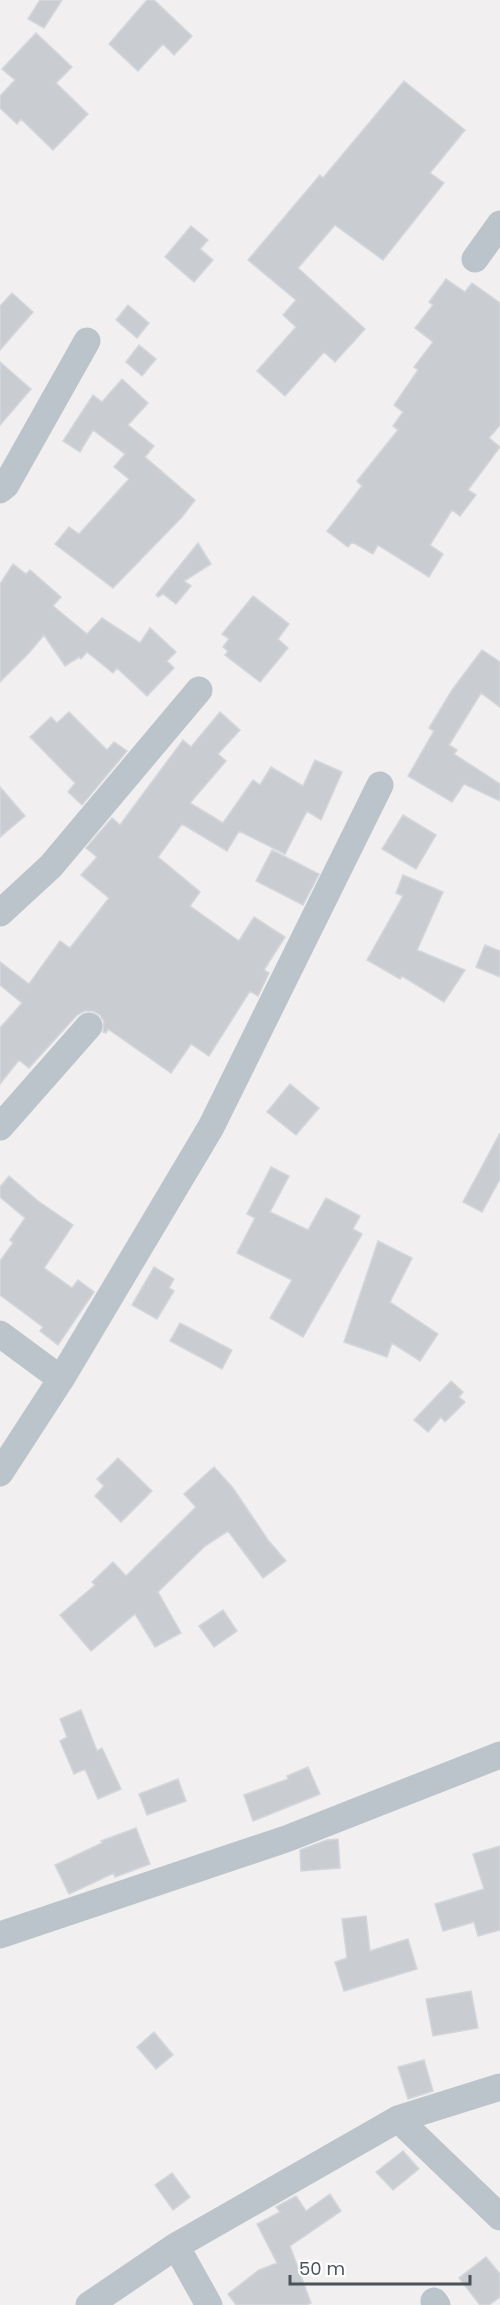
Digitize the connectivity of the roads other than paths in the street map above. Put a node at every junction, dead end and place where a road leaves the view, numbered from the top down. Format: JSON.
{"nodes":[{"id":1,"x":500,"y":224,"type":"edge"},
{"id":2,"x":475,"y":259,"type":"dead end"},
{"id":3,"x":87,"y":341,"type":"dead end"},
{"id":4,"x":0,"y":490,"type":"edge"},
{"id":5,"x":199,"y":690,"type":"dead end"},
{"id":6,"x":380,"y":786,"type":"dead end"},
{"id":7,"x":0,"y":913,"type":"edge"},
{"id":8,"x":89,"y":1026,"type":"dead end"},
{"id":9,"x":0,"y":1127,"type":"edge"},
{"id":10,"x":0,"y":1334,"type":"edge"},
{"id":11,"x":61,"y":1379,"type":"junction"},
{"id":12,"x":0,"y":1473,"type":"edge"},
{"id":13,"x":500,"y":1755,"type":"edge"},
{"id":14,"x":0,"y":1935,"type":"edge"},
{"id":15,"x":500,"y":2087,"type":"edge"},
{"id":16,"x":398,"y":2119,"type":"junction"},
{"id":17,"x":500,"y":2217,"type":"edge"},
{"id":18,"x":176,"y":2246,"type":"junction"},
{"id":19,"x":88,"y":2305,"type":"edge"},
{"id":20,"x":208,"y":2305,"type":"edge"}],
"edges":[{"from":1,"to":2,"type":"street"},
{"from":3,"to":4,"type":"street"},
{"from":5,"to":7,"type":"street"},
{"from":6,"to":11,"type":"street"},
{"from":8,"to":9,"type":"street"},
{"from":10,"to":11,"type":"street"},
{"from":11,"to":12,"type":"street"},
{"from":13,"to":14,"type":"street"},
{"from":15,"to":16,"type":"street"},
{"from":16,"to":17,"type":"street"},
{"from":16,"to":18,"type":"street"},
{"from":18,"to":19,"type":"street"},
{"from":18,"to":20,"type":"street"}]}
